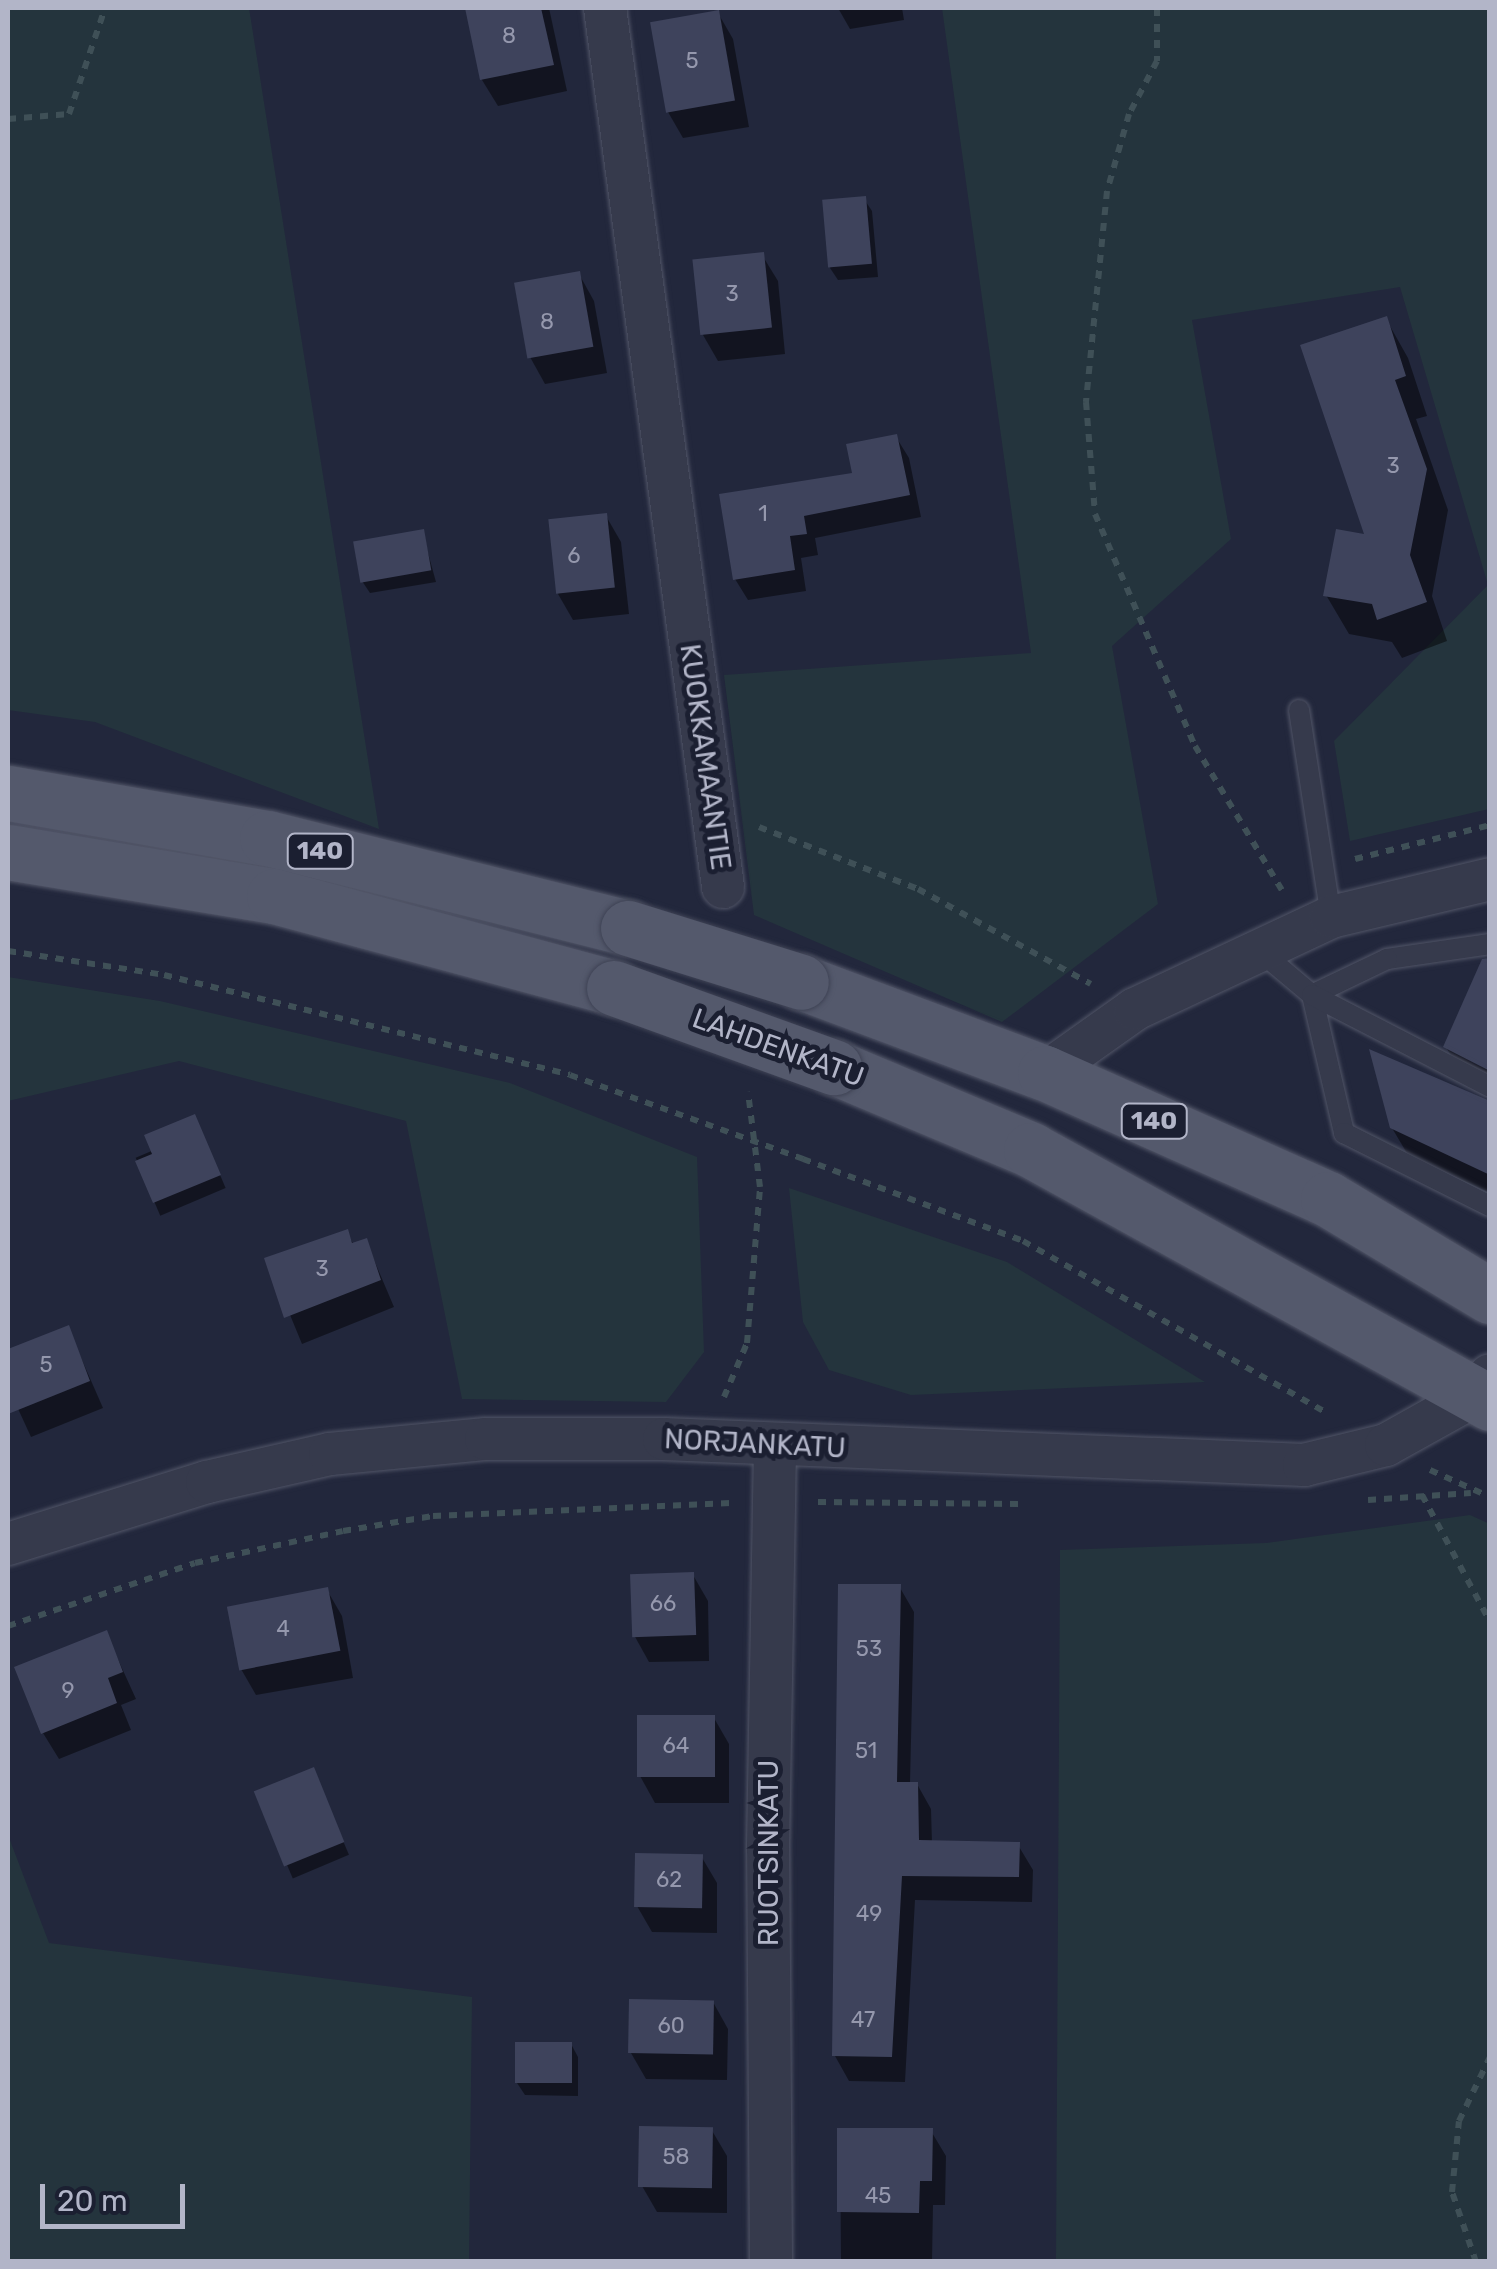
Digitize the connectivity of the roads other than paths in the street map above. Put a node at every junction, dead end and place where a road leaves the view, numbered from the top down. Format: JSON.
{"nodes":[{"id":1,"x":605,"y":8,"type":"edge"},
{"id":2,"x":1299,"y":710,"type":"dead end"},
{"id":3,"x":8,"y":792,"type":"edge"},
{"id":4,"x":8,"y":852,"type":"edge"},
{"id":5,"x":1490,"y":879,"type":"edge"},
{"id":6,"x":723,"y":887,"type":"dead end"},
{"id":7,"x":1319,"y":923,"type":"junction"},
{"id":8,"x":1490,"y":944,"type":"edge"},
{"id":9,"x":1261,"y":952,"type":"junction"},
{"id":10,"x":1312,"y":996,"type":"junction"},
{"id":11,"x":1045,"y":1073,"type":"junction"},
{"id":12,"x":1490,"y":1086,"type":"edge"},
{"id":13,"x":1490,"y":1206,"type":"edge"},
{"id":14,"x":1490,"y":1296,"type":"edge"},
{"id":15,"x":1485,"y":1391,"type":"edge"},
{"id":16,"x":775,"y":1445,"type":"junction"},
{"id":17,"x":8,"y":1544,"type":"edge"},
{"id":18,"x":771,"y":2262,"type":"edge"}],
"edges":[{"from":1,"to":6,"type":"street","name":"KUOKKAMAANTIE"},
{"from":2,"to":7,"type":"lane"},
{"from":3,"to":11,"type":"main road","number":"140","bridge":true},
{"from":4,"to":15,"type":"main road","name":"LAHDENKATU","bridge":true},
{"from":5,"to":7,"type":"street"},
{"from":7,"to":9,"type":"street"},
{"from":8,"to":10,"type":"lane"},
{"from":9,"to":10,"type":"lane"},
{"from":9,"to":11,"type":"street"},
{"from":10,"to":12,"type":"lane"},
{"from":10,"to":13,"type":"lane"},
{"from":11,"to":14,"type":"main road","number":"140"},
{"from":15,"to":16,"type":"street","name":"NORJANKATU"},
{"from":16,"to":17,"type":"street","name":"NORJANKATU"},
{"from":16,"to":18,"type":"street","name":"RUOTSINKATU"}]}
